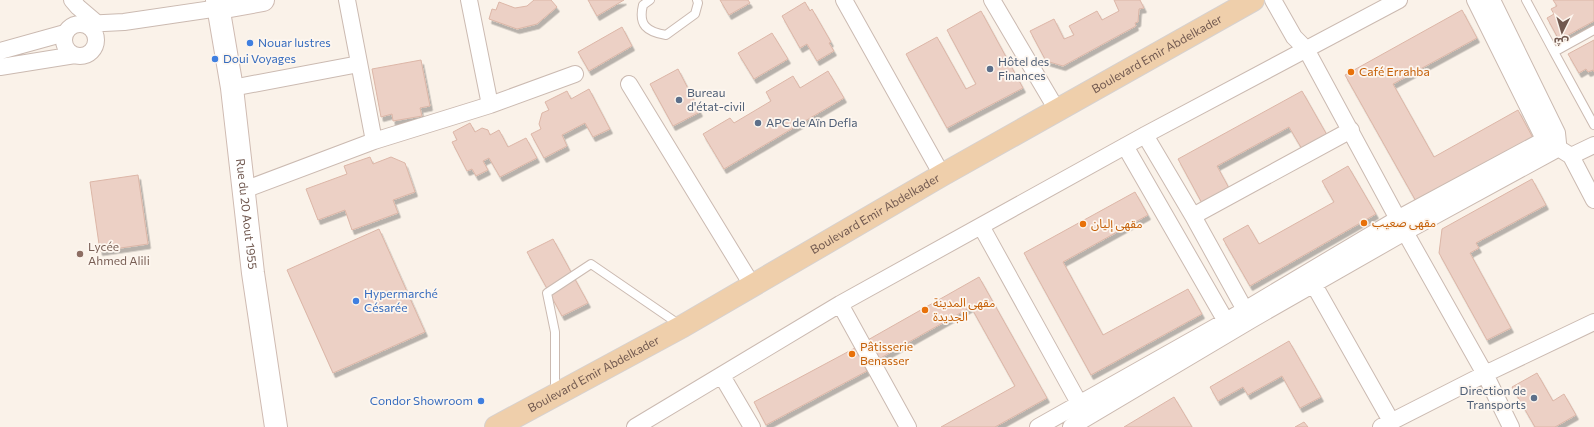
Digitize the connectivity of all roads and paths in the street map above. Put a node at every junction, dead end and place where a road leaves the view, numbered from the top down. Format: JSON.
{"nodes":[{"id":1,"x":66,"y":0,"type":"edge"},
{"id":2,"x":72,"y":0,"type":"edge"},
{"id":3,"x":263,"y":0,"type":"edge"},
{"id":4,"x":347,"y":0,"type":"edge"},
{"id":5,"x":469,"y":0,"type":"edge"},
{"id":6,"x":650,"y":0,"type":"edge"},
{"id":7,"x":697,"y":0,"type":"edge"},
{"id":8,"x":844,"y":0,"type":"edge"},
{"id":9,"x":992,"y":0,"type":"edge"},
{"id":10,"x":1253,"y":0,"type":"edge"},
{"id":11,"x":1273,"y":0,"type":"edge"},
{"id":12,"x":1399,"y":0,"type":"edge"},
{"id":13,"x":1475,"y":0,"type":"edge"},
{"id":14,"x":1492,"y":0,"type":"edge"},
{"id":15,"x":1526,"y":0,"type":"edge"},
{"id":16,"x":218,"y":4,"type":"edge"},
{"id":17,"x":124,"y":22,"type":"junction"},
{"id":18,"x":91,"y":24,"type":"junction"},
{"id":19,"x":1594,"y":30,"type":"edge"},
{"id":20,"x":67,"y":31,"type":"junction"},
{"id":21,"x":96,"y":44,"type":"junction"},
{"id":22,"x":1306,"y":49,"type":"junction"},
{"id":23,"x":0,"y":51,"type":"edge"},
{"id":24,"x":1554,"y":52,"type":"junction"},
{"id":25,"x":75,"y":55,"type":"junction"},
{"id":26,"x":359,"y":64,"type":"junction"},
{"id":27,"x":0,"y":67,"type":"edge"},
{"id":28,"x":575,"y":74,"type":"dead end"},
{"id":29,"x":629,"y":84,"type":"dead end"},
{"id":30,"x":232,"y":88,"type":"junction"},
{"id":31,"x":490,"y":105,"type":"junction"},
{"id":32,"x":1057,"y":110,"type":"junction"},
{"id":33,"x":1594,"y":124,"type":"edge"},
{"id":34,"x":1351,"y":130,"type":"junction"},
{"id":35,"x":1145,"y":135,"type":"junction"},
{"id":36,"x":374,"y":141,"type":"junction"},
{"id":37,"x":1558,"y":144,"type":"junction"},
{"id":38,"x":1594,"y":145,"type":"edge"},
{"id":39,"x":1126,"y":146,"type":"junction"},
{"id":40,"x":942,"y":175,"type":"junction"},
{"id":41,"x":244,"y":190,"type":"junction"},
{"id":42,"x":1594,"y":200,"type":"edge"},
{"id":43,"x":1193,"y":216,"type":"junction"},
{"id":44,"x":1402,"y":225,"type":"junction"},
{"id":45,"x":981,"y":226,"type":"junction"},
{"id":46,"x":752,"y":285,"type":"junction"},
{"id":47,"x":1314,"y":285,"type":"junction"},
{"id":48,"x":840,"y":304,"type":"junction"},
{"id":49,"x":1248,"y":315,"type":"junction"},
{"id":50,"x":1594,"y":322,"type":"edge"},
{"id":51,"x":683,"y":326,"type":"junction"},
{"id":52,"x":1229,"y":326,"type":"junction"},
{"id":53,"x":1485,"y":374,"type":"junction"},
{"id":54,"x":722,"y":376,"type":"junction"},
{"id":55,"x":555,"y":395,"type":"junction"},
{"id":56,"x":1079,"y":403,"type":"junction"},
{"id":57,"x":1090,"y":422,"type":"edge"},
{"id":58,"x":509,"y":424,"type":"edge"},
{"id":59,"x":1386,"y":424,"type":"edge"},
{"id":60,"x":276,"y":427,"type":"edge"},
{"id":61,"x":635,"y":427,"type":"edge"},
{"id":62,"x":752,"y":427,"type":"edge"},
{"id":63,"x":908,"y":427,"type":"edge"},
{"id":64,"x":1038,"y":427,"type":"edge"},
{"id":65,"x":1071,"y":427,"type":"edge"},
{"id":66,"x":1511,"y":427,"type":"edge"}],
"edges":[{"from":1,"to":20,"type":"street"},
{"from":2,"to":18,"type":"street"},
{"from":3,"to":16,"type":"street"},
{"from":4,"to":26,"type":"street"},
{"from":5,"to":31,"type":"street"},
{"from":6,"to":7,"type":"lane"},
{"from":8,"to":40,"type":"street"},
{"from":9,"to":32,"type":"street"},
{"from":10,"to":32,"type":"main road","name":"Boulevard Emir Abdelkader"},
{"from":11,"to":22,"type":"street"},
{"from":12,"to":22,"type":"street"},
{"from":13,"to":37,"type":"street"},
{"from":14,"to":37,"type":"street"},
{"from":15,"to":24,"type":"lane"},
{"from":16,"to":17,"type":"street"},
{"from":16,"to":30,"type":"street","name":"Rue du 20 Aout 1955"},
{"from":17,"to":18,"type":"street"},
{"from":17,"to":21,"type":"street"},
{"from":18,"to":20,"type":"street"},
{"from":18,"to":21,"type":"street"},
{"from":19,"to":24,"type":"lane"},
{"from":20,"to":23,"type":"street"},
{"from":20,"to":25,"type":"street"},
{"from":21,"to":25,"type":"street"},
{"from":22,"to":34,"type":"street"},
{"from":22,"to":35,"type":"street"},
{"from":24,"to":33,"type":"lane"},
{"from":25,"to":27,"type":"street"},
{"from":26,"to":30,"type":"street"},
{"from":26,"to":36,"type":"street"},
{"from":28,"to":31,"type":"street"},
{"from":29,"to":46,"type":"street"},
{"from":30,"to":41,"type":"street","name":"Rue du 20 Aout 1955"},
{"from":31,"to":36,"type":"street"},
{"from":32,"to":40,"type":"main road","name":"Boulevard Emir Abdelkader"},
{"from":34,"to":43,"type":"street"},
{"from":34,"to":44,"type":"street"},
{"from":35,"to":39,"type":"street"},
{"from":35,"to":43,"type":"street"},
{"from":36,"to":41,"type":"street"},
{"from":37,"to":38,"type":"street"},
{"from":37,"to":42,"type":"street"},
{"from":37,"to":44,"type":"street"},
{"from":39,"to":45,"type":"street"},
{"from":39,"to":52,"type":"street"},
{"from":40,"to":46,"type":"main road","name":"Boulevard Emir Abdelkader"},
{"from":41,"to":60,"type":"street","name":"Rue du 20 Aout 1955"},
{"from":43,"to":49,"type":"street"},
{"from":44,"to":47,"type":"street"},
{"from":44,"to":49,"type":"street"},
{"from":44,"to":53,"type":"street"},
{"from":45,"to":48,"type":"street"},
{"from":45,"to":56,"type":"street"},
{"from":46,"to":51,"type":"main road","name":"Boulevard Emir Abdelkader"},
{"from":47,"to":49,"type":"street"},
{"from":47,"to":59,"type":"street"},
{"from":48,"to":54,"type":"street"},
{"from":48,"to":63,"type":"street"},
{"from":49,"to":52,"type":"street"},
{"from":50,"to":53,"type":"street"},
{"from":51,"to":55,"type":"main road","name":"Boulevard Emir Abdelkader"},
{"from":51,"to":55,"type":"lane"},
{"from":52,"to":56,"type":"street"},
{"from":52,"to":57,"type":"street"},
{"from":53,"to":59,"type":"street"},
{"from":53,"to":66,"type":"street"},
{"from":54,"to":61,"type":"street"},
{"from":54,"to":62,"type":"street"},
{"from":55,"to":58,"type":"main road","name":"Boulevard Emir Abdelkader"},
{"from":56,"to":57,"type":"street"},
{"from":56,"to":64,"type":"street"},
{"from":57,"to":65,"type":"street"}]}
